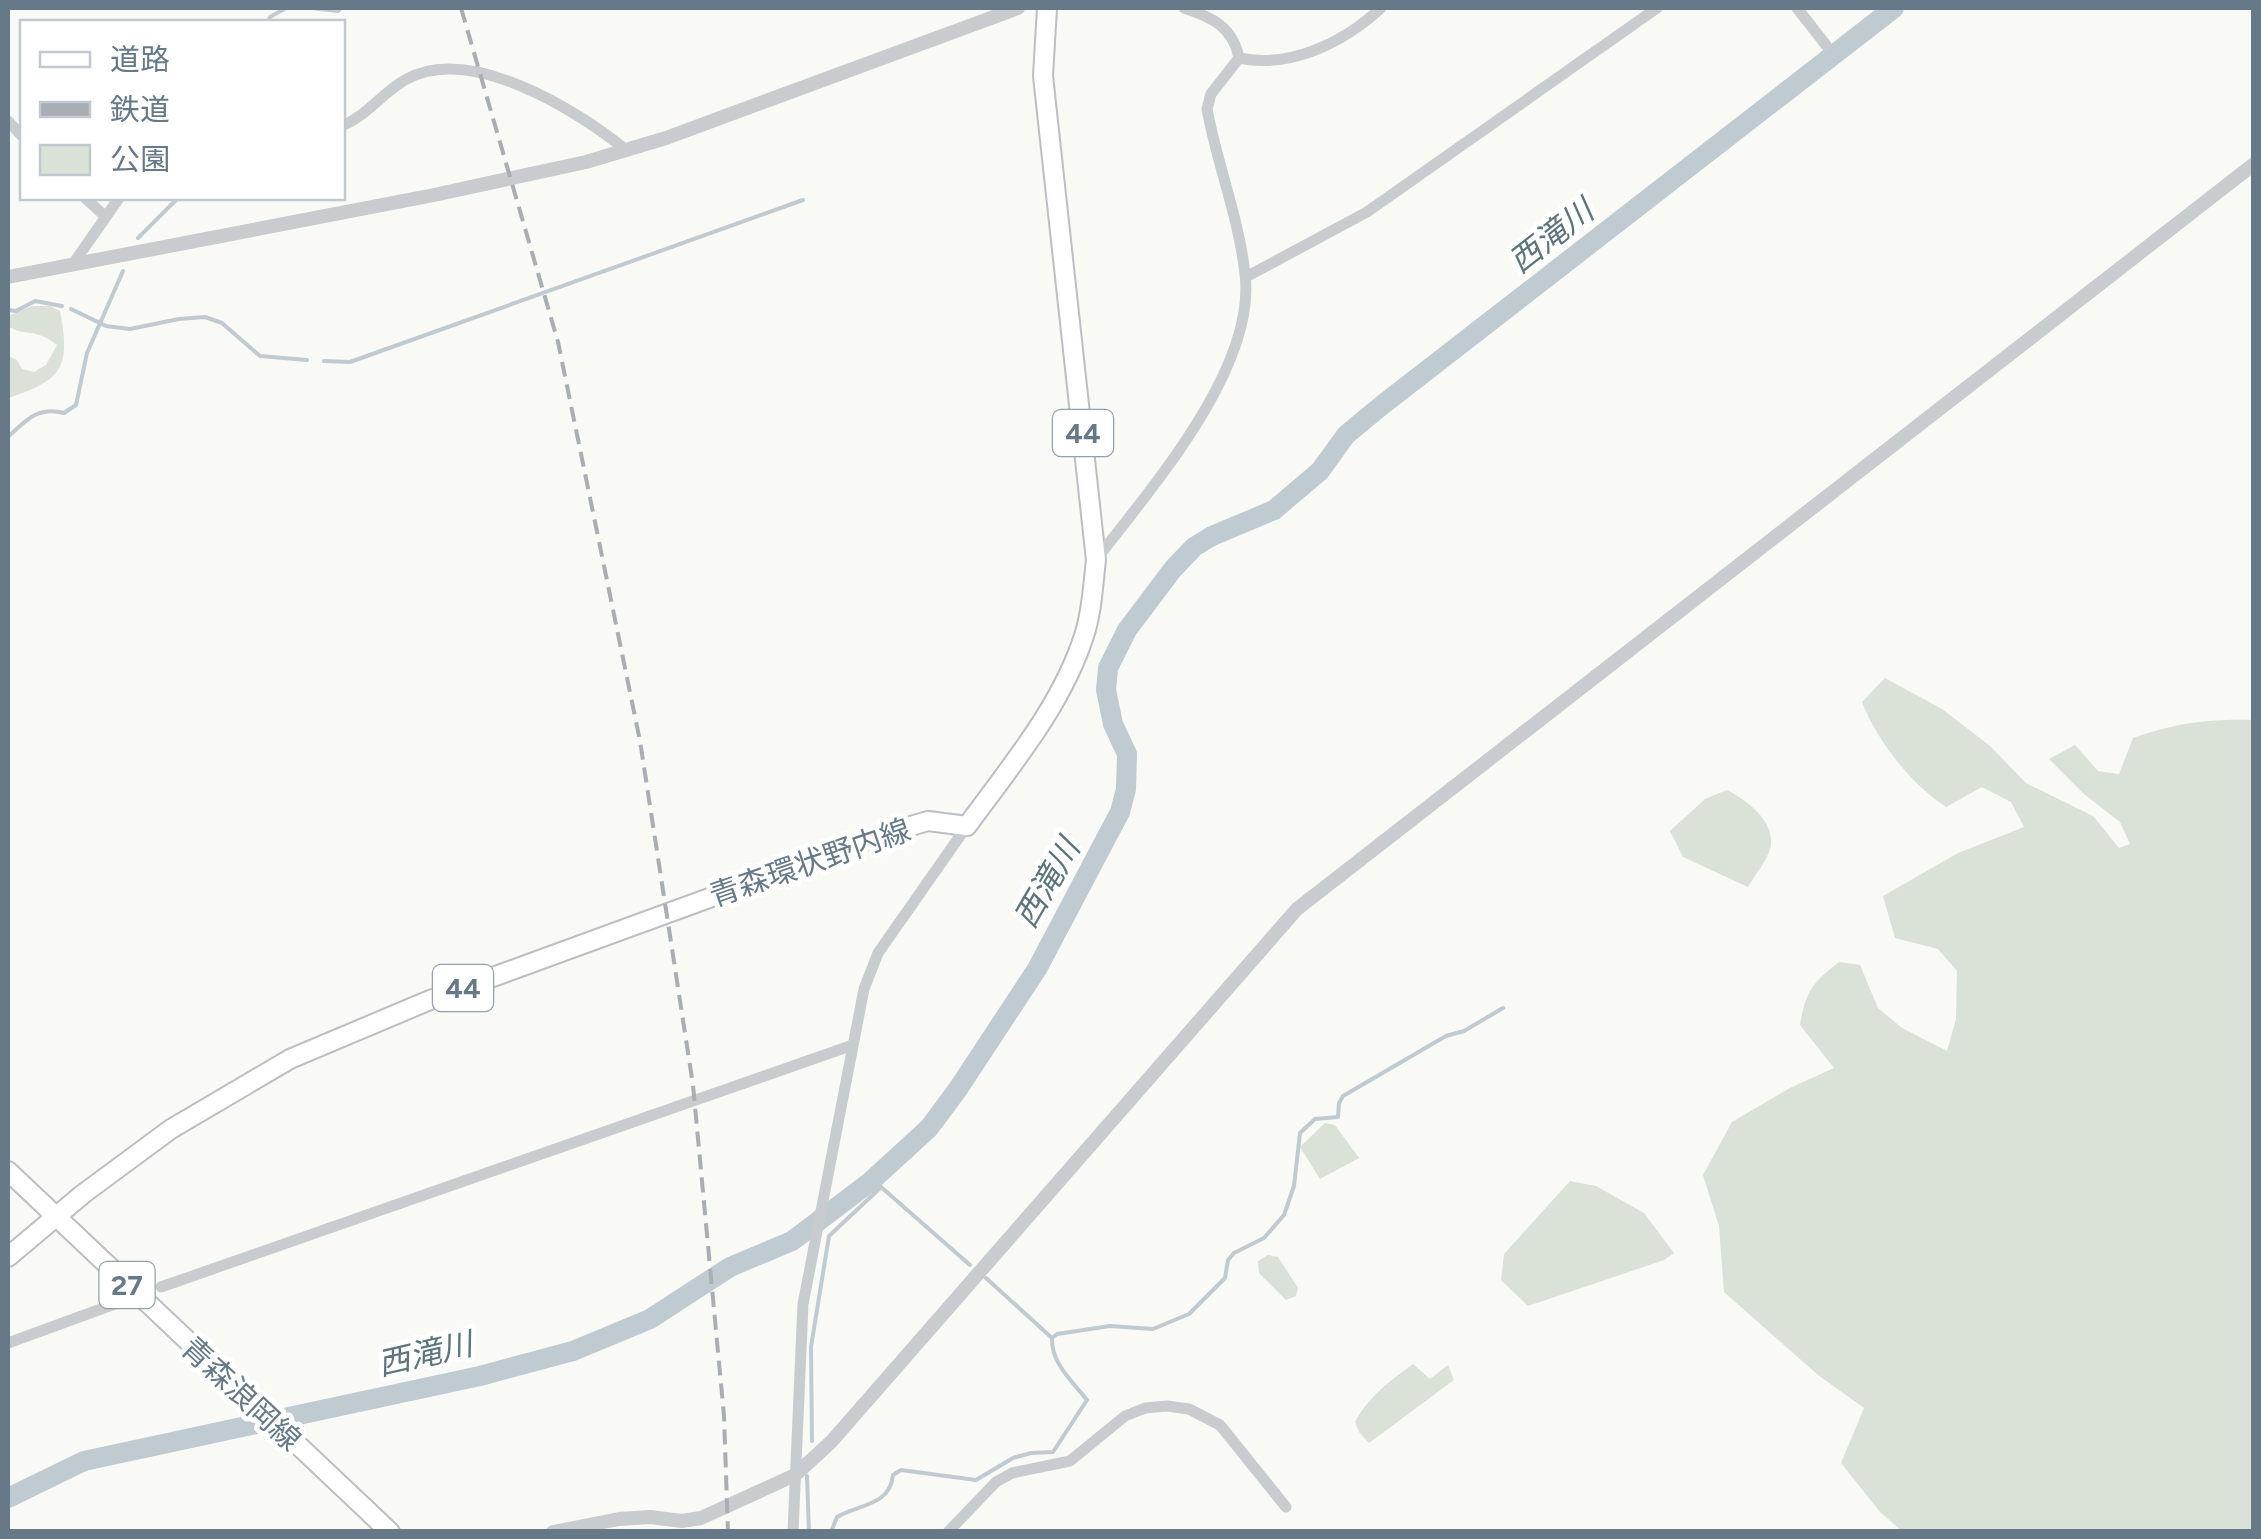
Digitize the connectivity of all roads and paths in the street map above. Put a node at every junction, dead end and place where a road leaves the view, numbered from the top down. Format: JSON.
{"nodes":[{"id":1,"x":1018,"y":8,"type":"edge"},
{"id":2,"x":1047,"y":8,"type":"edge"},
{"id":3,"x":1184,"y":8,"type":"edge"},
{"id":4,"x":1382,"y":8,"type":"edge"},
{"id":5,"x":1657,"y":8,"type":"edge"},
{"id":6,"x":1797,"y":8,"type":"edge"},
{"id":7,"x":1826,"y":46,"type":"dead end"},
{"id":8,"x":1239,"y":58,"type":"junction"},
{"id":9,"x":345,"y":125,"type":"edge"},
{"id":10,"x":626,"y":150,"type":"junction"},
{"id":11,"x":2254,"y":164,"type":"edge"},
{"id":12,"x":87,"y":200,"type":"edge"},
{"id":13,"x":117,"y":200,"type":"edge"},
{"id":14,"x":105,"y":216,"type":"junction"},
{"id":15,"x":74,"y":264,"type":"junction"},
{"id":16,"x":8,"y":277,"type":"edge"},
{"id":17,"x":1246,"y":277,"type":"junction"},
{"id":18,"x":1096,"y":560,"type":"junction"},
{"id":19,"x":967,"y":826,"type":"junction"},
{"id":20,"x":854,"y":1046,"type":"junction"},
{"id":21,"x":8,"y":1171,"type":"edge"},
{"id":22,"x":55,"y":1217,"type":"junction"},
{"id":23,"x":8,"y":1256,"type":"edge"},
{"id":24,"x":161,"y":1287,"type":"dead end"},
{"id":25,"x":123,"y":1301,"type":"dead end"},
{"id":26,"x":8,"y":1343,"type":"edge"},
{"id":27,"x":795,"y":1475,"type":"junction"},
{"id":28,"x":1286,"y":1507,"type":"dead end"},
{"id":29,"x":390,"y":1532,"type":"edge"},
{"id":30,"x":553,"y":1532,"type":"edge"},
{"id":31,"x":793,"y":1532,"type":"edge"},
{"id":32,"x":948,"y":1532,"type":"edge"}],
"edges":[{"from":1,"to":10,"type":"street"},
{"from":2,"to":18,"type":"main road","number":"44"},
{"from":3,"to":8,"type":"street"},
{"from":4,"to":8,"type":"street"},
{"from":5,"to":17,"type":"street"},
{"from":6,"to":7,"type":"street"},
{"from":8,"to":17,"type":"street"},
{"from":9,"to":10,"type":"street"},
{"from":10,"to":15,"type":"street"},
{"from":11,"to":27,"type":"street"},
{"from":12,"to":14,"type":"street"},
{"from":13,"to":14,"type":"street"},
{"from":14,"to":15,"type":"street"},
{"from":15,"to":16,"type":"street"},
{"from":17,"to":18,"type":"street"},
{"from":18,"to":19,"type":"main road","number":"44"},
{"from":19,"to":20,"type":"street"},
{"from":19,"to":22,"type":"main road","name":"青森環状野内線","number":"44"},
{"from":20,"to":24,"type":"street"},
{"from":20,"to":27,"type":"street"},
{"from":21,"to":22,"type":"main road","name":"青森浪岡線","number":"27"},
{"from":22,"to":23,"type":"main road","name":"青森環状野内線","number":"44"},
{"from":22,"to":29,"type":"main road","name":"青森浪岡線","number":"27"},
{"from":25,"to":26,"type":"street"},
{"from":27,"to":30,"type":"street"},
{"from":27,"to":31,"type":"street"},
{"from":28,"to":32,"type":"street"}]}
